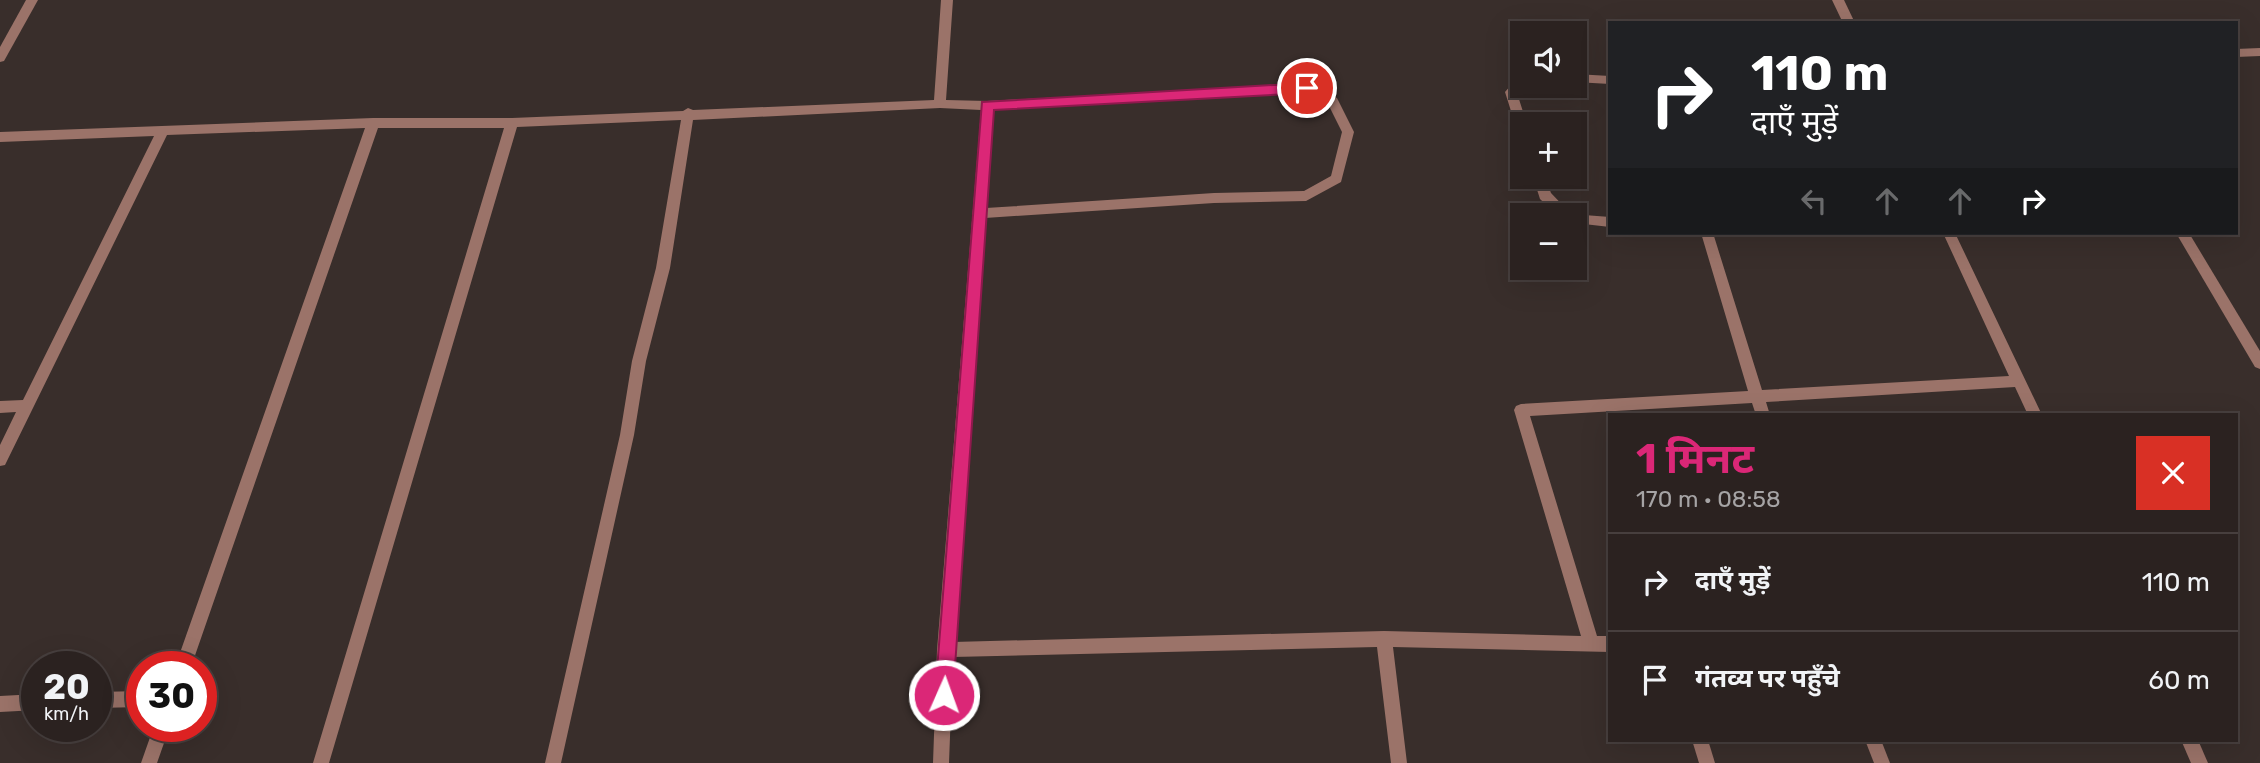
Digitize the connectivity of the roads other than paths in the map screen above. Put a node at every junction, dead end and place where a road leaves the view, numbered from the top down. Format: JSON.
{"nodes":[{"id":1,"x":32,"y":0,"type":"edge"},
{"id":2,"x":947,"y":0,"type":"edge"},
{"id":3,"x":1839,"y":0,"type":"edge"},
{"id":4,"x":1848,"y":21,"type":"edge"},
{"id":5,"x":2260,"y":52,"type":"edge"},
{"id":6,"x":2238,"y":53,"type":"edge"},
{"id":7,"x":0,"y":58,"type":"edge"},
{"id":8,"x":1587,"y":79,"type":"edge"},
{"id":9,"x":1608,"y":80,"type":"edge"},
{"id":10,"x":940,"y":103,"type":"junction"},
{"id":11,"x":987,"y":106,"type":"junction"},
{"id":12,"x":688,"y":113,"type":"junction"},
{"id":13,"x":373,"y":123,"type":"junction"},
{"id":14,"x":512,"y":123,"type":"junction"},
{"id":15,"x":163,"y":131,"type":"junction"},
{"id":16,"x":0,"y":137,"type":"edge"},
{"id":17,"x":1543,"y":189,"type":"edge"},
{"id":18,"x":1553,"y":203,"type":"edge"},
{"id":19,"x":981,"y":213,"type":"junction"},
{"id":20,"x":1587,"y":219,"type":"edge"},
{"id":21,"x":1608,"y":222,"type":"edge"},
{"id":22,"x":1708,"y":235,"type":"edge"},
{"id":23,"x":1950,"y":235,"type":"edge"},
{"id":24,"x":2183,"y":235,"type":"edge"},
{"id":25,"x":2260,"y":363,"type":"edge"},
{"id":26,"x":2019,"y":381,"type":"junction"},
{"id":27,"x":1757,"y":397,"type":"junction"},
{"id":28,"x":25,"y":406,"type":"junction"},
{"id":29,"x":0,"y":407,"type":"edge"},
{"id":30,"x":1762,"y":413,"type":"edge"},
{"id":31,"x":2034,"y":413,"type":"edge"},
{"id":32,"x":0,"y":460,"type":"edge"},
{"id":33,"x":1384,"y":639,"type":"junction"},
{"id":34,"x":1591,"y":643,"type":"junction"},
{"id":35,"x":1608,"y":644,"type":"edge"},
{"id":36,"x":946,"y":650,"type":"junction"},
{"id":37,"x":189,"y":651,"type":"edge"},
{"id":38,"x":21,"y":703,"type":"edge"},
{"id":39,"x":0,"y":704,"type":"edge"},
{"id":40,"x":156,"y":742,"type":"edge"},
{"id":41,"x":1701,"y":742,"type":"edge"},
{"id":42,"x":1874,"y":742,"type":"edge"},
{"id":43,"x":2190,"y":742,"type":"edge"},
{"id":44,"x":149,"y":763,"type":"edge"},
{"id":45,"x":321,"y":763,"type":"edge"},
{"id":46,"x":553,"y":763,"type":"edge"},
{"id":47,"x":941,"y":763,"type":"edge"},
{"id":48,"x":1399,"y":763,"type":"edge"},
{"id":49,"x":1707,"y":763,"type":"edge"},
{"id":50,"x":1882,"y":763,"type":"edge"},
{"id":51,"x":2200,"y":763,"type":"edge"}],
"edges":[{"from":1,"to":7,"type":"street"},
{"from":2,"to":10,"type":"street"},
{"from":3,"to":4,"type":"street"},
{"from":5,"to":6,"type":"street"},
{"from":8,"to":9,"type":"street"},
{"from":10,"to":11,"type":"street"},
{"from":10,"to":12,"type":"street"},
{"from":11,"to":19,"type":"street"},
{"from":11,"to":19,"type":"street"},
{"from":12,"to":14,"type":"street"},
{"from":12,"to":46,"type":"street"},
{"from":13,"to":14,"type":"street"},
{"from":13,"to":15,"type":"street"},
{"from":13,"to":37,"type":"street"},
{"from":14,"to":45,"type":"street"},
{"from":15,"to":16,"type":"street"},
{"from":15,"to":28,"type":"street"},
{"from":17,"to":18,"type":"street"},
{"from":19,"to":36,"type":"street"},
{"from":20,"to":21,"type":"street"},
{"from":22,"to":27,"type":"street"},
{"from":23,"to":26,"type":"street"},
{"from":24,"to":25,"type":"street"},
{"from":26,"to":27,"type":"street"},
{"from":26,"to":31,"type":"street"},
{"from":27,"to":30,"type":"street"},
{"from":27,"to":34,"type":"street"},
{"from":28,"to":29,"type":"street"},
{"from":28,"to":32,"type":"street"},
{"from":33,"to":34,"type":"street"},
{"from":33,"to":36,"type":"street"},
{"from":33,"to":48,"type":"street"},
{"from":34,"to":35,"type":"street"},
{"from":36,"to":47,"type":"street"},
{"from":38,"to":39,"type":"street"},
{"from":40,"to":44,"type":"street"},
{"from":41,"to":49,"type":"street"},
{"from":42,"to":50,"type":"street"},
{"from":43,"to":51,"type":"street"}]}
